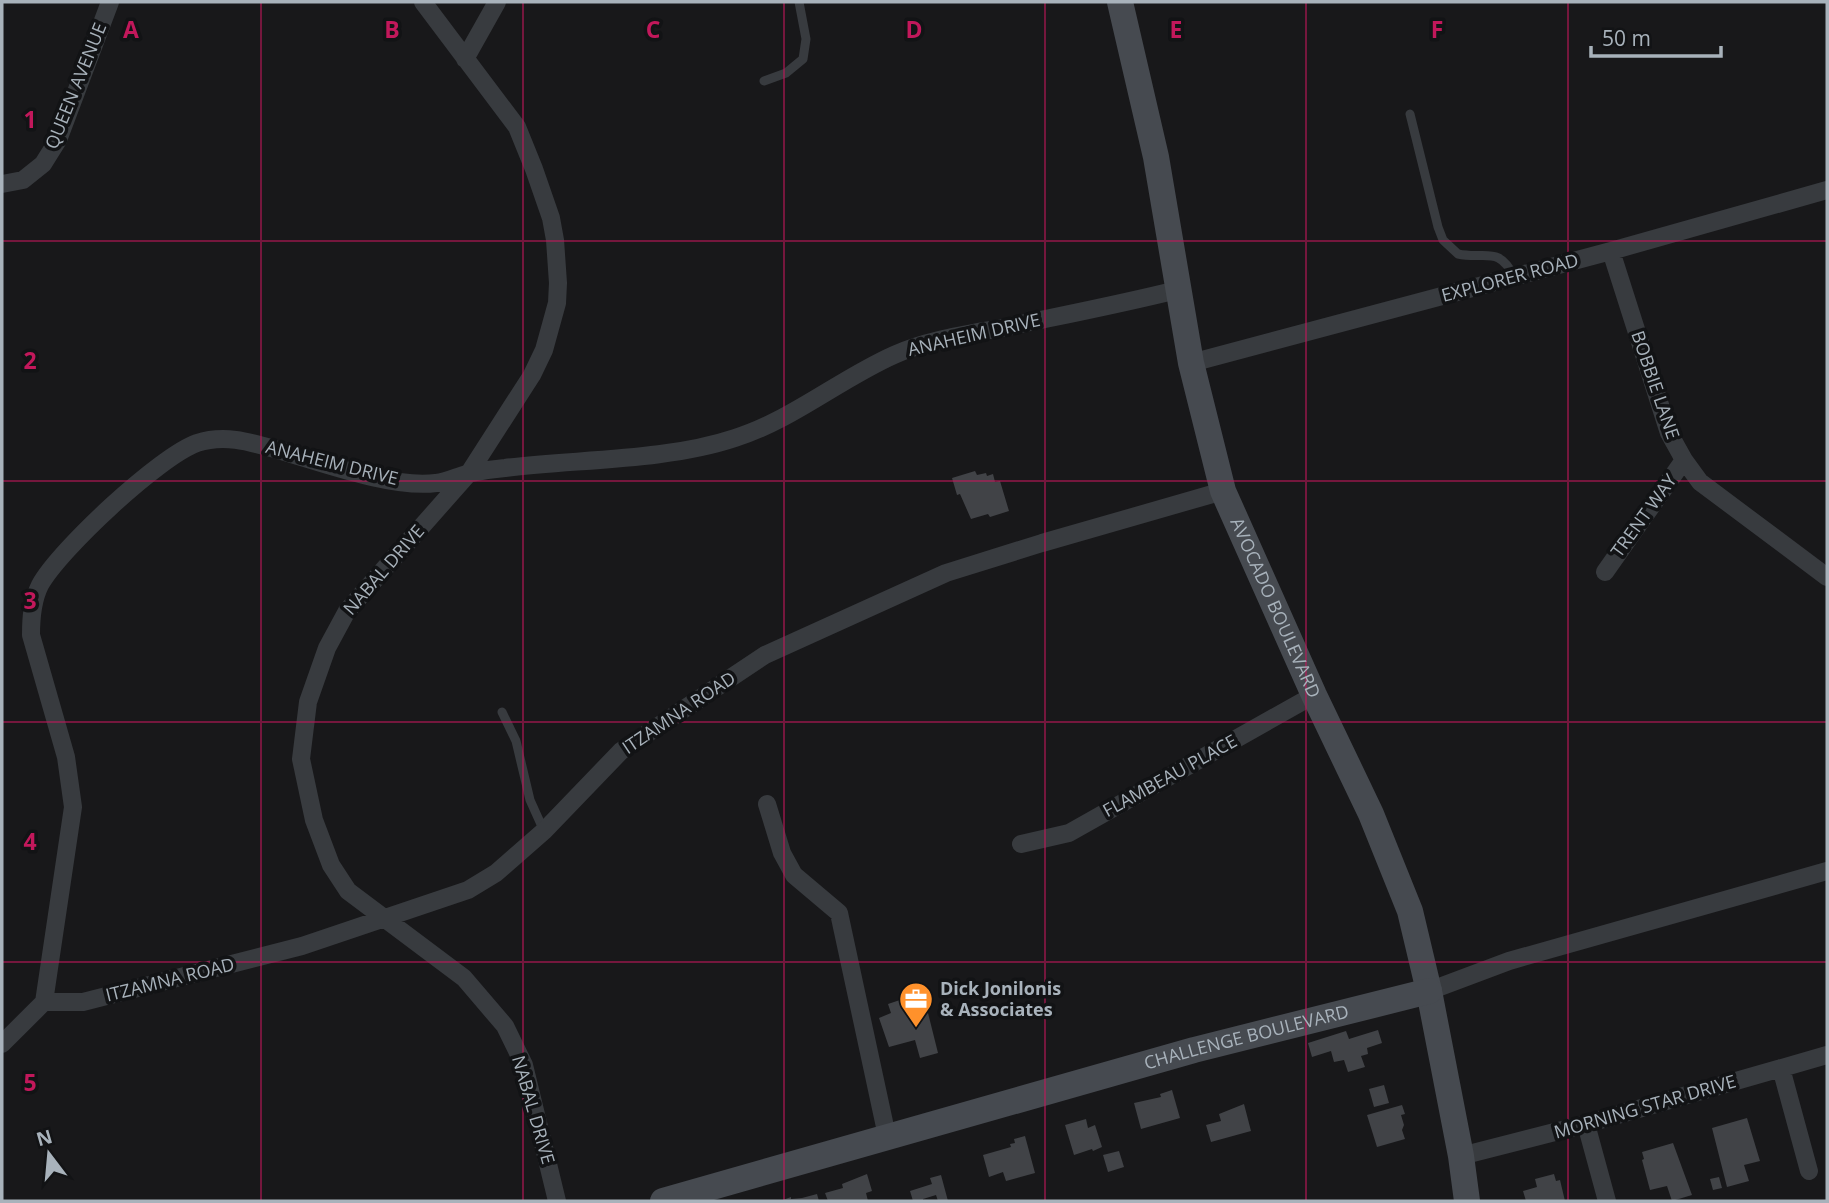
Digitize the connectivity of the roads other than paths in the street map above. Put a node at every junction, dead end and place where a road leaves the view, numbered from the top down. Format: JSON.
{"nodes":[{"id":1,"x":110,"y":2,"type":"edge"},
{"id":2,"x":423,"y":2,"type":"edge"},
{"id":3,"x":496,"y":2,"type":"edge"},
{"id":4,"x":799,"y":2,"type":"edge"},
{"id":5,"x":1120,"y":2,"type":"edge"},
{"id":6,"x":465,"y":59,"type":"junction"},
{"id":7,"x":764,"y":81,"type":"dead end"},
{"id":8,"x":1410,"y":114,"type":"dead end"},
{"id":9,"x":2,"y":184,"type":"edge"},
{"id":10,"x":1827,"y":190,"type":"edge"},
{"id":11,"x":1611,"y":251,"type":"junction"},
{"id":12,"x":1514,"y":277,"type":"junction"},
{"id":13,"x":1177,"y":290,"type":"junction"},
{"id":14,"x":1191,"y":363,"type":"junction"},
{"id":15,"x":1684,"y":460,"type":"junction"},
{"id":16,"x":469,"y":473,"type":"junction"},
{"id":17,"x":1223,"y":491,"type":"junction"},
{"id":18,"x":1605,"y":572,"type":"dead end"},
{"id":19,"x":1827,"y":578,"type":"edge"},
{"id":20,"x":1314,"y":695,"type":"junction"},
{"id":21,"x":502,"y":712,"type":"dead end"},
{"id":22,"x":767,"y":804,"type":"dead end"},
{"id":23,"x":544,"y":831,"type":"junction"},
{"id":24,"x":1021,"y":844,"type":"dead end"},
{"id":25,"x":1827,"y":871,"type":"edge"},
{"id":26,"x":381,"y":918,"type":"junction"},
{"id":27,"x":1429,"y":991,"type":"junction"},
{"id":28,"x":44,"y":1002,"type":"junction"},
{"id":29,"x":2,"y":1044,"type":"edge"},
{"id":30,"x":1827,"y":1055,"type":"edge"},
{"id":31,"x":1781,"y":1068,"type":"junction"},
{"id":32,"x":1586,"y":1124,"type":"junction"},
{"id":33,"x":887,"y":1136,"type":"junction"},
{"id":34,"x":1461,"y":1156,"type":"junction"},
{"id":35,"x":1809,"y":1171,"type":"dead end"},
{"id":36,"x":557,"y":1201,"type":"edge"},
{"id":37,"x":663,"y":1201,"type":"edge"},
{"id":38,"x":1467,"y":1201,"type":"edge"},
{"id":39,"x":1607,"y":1201,"type":"edge"}],
"edges":[{"from":1,"to":9,"type":"street","name":"QUEEN AVENUE"},
{"from":2,"to":6,"type":"street","name":"NABAL DRIVE"},
{"from":3,"to":6,"type":"street"},
{"from":4,"to":7,"type":"lane"},
{"from":5,"to":13,"type":"main road","name":"AVOCADO BOULEVARD"},
{"from":6,"to":16,"type":"street","name":"NABAL DRIVE"},
{"from":8,"to":12,"type":"lane"},
{"from":10,"to":11,"type":"street","name":"EXPLORER ROAD"},
{"from":11,"to":12,"type":"street","name":"EXPLORER ROAD"},
{"from":11,"to":15,"type":"street","name":"BOBBIE LANE"},
{"from":12,"to":14,"type":"street","name":"EXPLORER ROAD"},
{"from":13,"to":14,"type":"main road","name":"AVOCADO BOULEVARD"},
{"from":13,"to":16,"type":"street","name":"ANAHEIM DRIVE"},
{"from":14,"to":17,"type":"main road","name":"AVOCADO BOULEVARD"},
{"from":15,"to":18,"type":"street","name":"TRENT WAY"},
{"from":15,"to":19,"type":"street","name":"BOBBIE LANE"},
{"from":16,"to":26,"type":"street","name":"NABAL DRIVE"},
{"from":16,"to":28,"type":"street","name":"ANAHEIM DRIVE"},
{"from":17,"to":20,"type":"main road","name":"AVOCADO BOULEVARD"},
{"from":17,"to":23,"type":"street","name":"ITZAMNA ROAD"},
{"from":20,"to":24,"type":"street","name":"FLAMBEAU PLACE"},
{"from":20,"to":27,"type":"main road","name":"AVOCADO BOULEVARD"},
{"from":21,"to":23,"type":"lane"},
{"from":22,"to":33,"type":"street"},
{"from":23,"to":26,"type":"street","name":"ITZAMNA ROAD"},
{"from":25,"to":27,"type":"street","name":"CHALLENGE BOULEVARD"},
{"from":26,"to":28,"type":"street","name":"ITZAMNA ROAD"},
{"from":26,"to":36,"type":"street","name":"NABAL DRIVE"},
{"from":27,"to":33,"type":"main road","name":"CHALLENGE BOULEVARD"},
{"from":27,"to":34,"type":"main road","name":"AVOCADO BOULEVARD"},
{"from":28,"to":29,"type":"street"},
{"from":30,"to":31,"type":"street","name":"MORNING STAR DRIVE"},
{"from":31,"to":32,"type":"street","name":"MORNING STAR DRIVE"},
{"from":31,"to":35,"type":"street"},
{"from":32,"to":34,"type":"street","name":"MORNING STAR DRIVE"},
{"from":32,"to":39,"type":"street"},
{"from":33,"to":37,"type":"main road","name":"CHALLENGE BOULEVARD"},
{"from":34,"to":38,"type":"main road","name":"AVOCADO BOULEVARD"}]}
